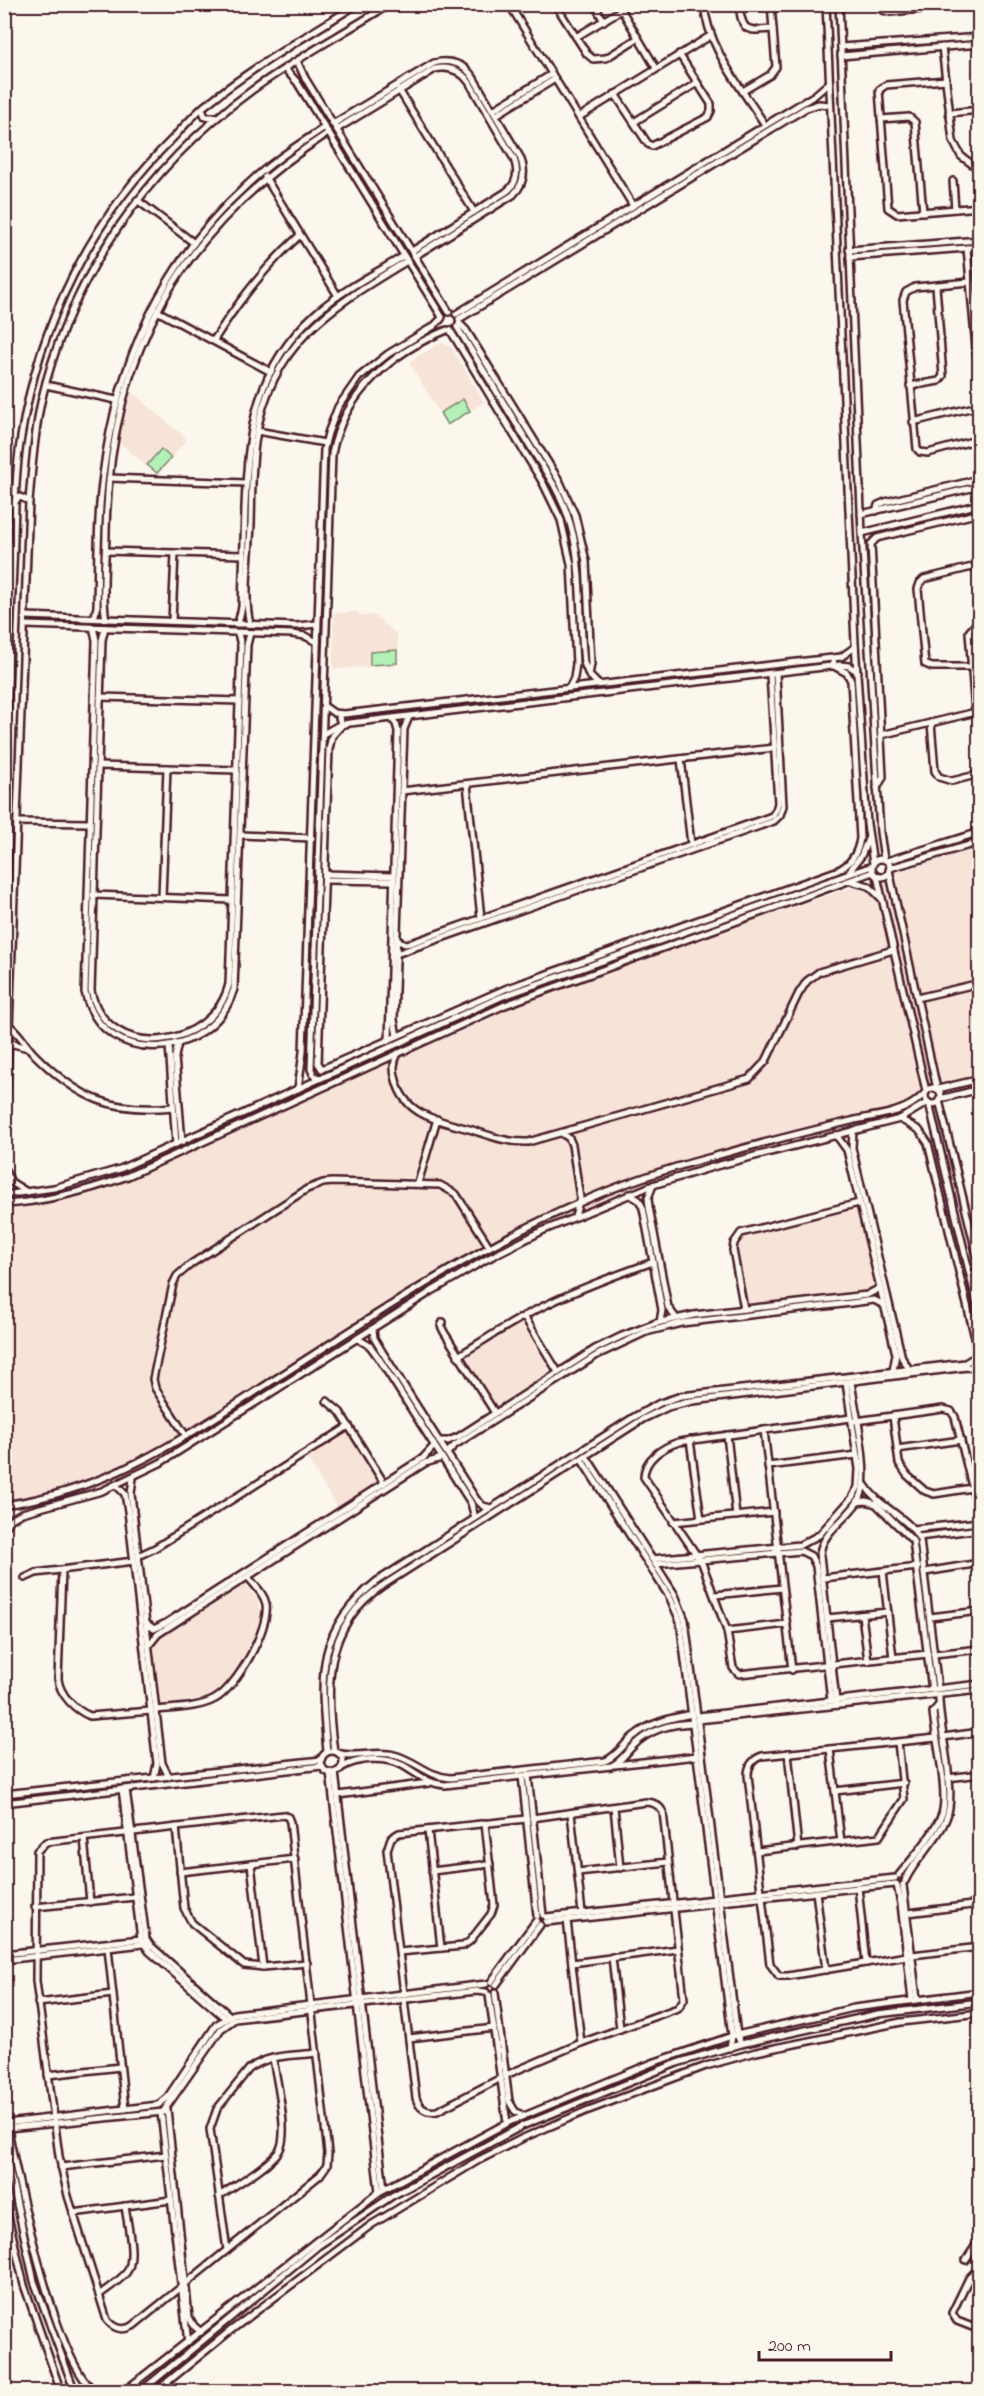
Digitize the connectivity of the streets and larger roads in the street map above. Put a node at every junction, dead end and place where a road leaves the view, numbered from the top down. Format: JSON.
{"nodes":[{"id":1,"x":358,"y":4,"type":"edge"},
{"id":2,"x":390,"y":4,"type":"edge"},
{"id":3,"x":509,"y":4,"type":"edge"},
{"id":4,"x":555,"y":4,"type":"edge"},
{"id":5,"x":594,"y":4,"type":"edge"},
{"id":6,"x":704,"y":4,"type":"edge"},
{"id":7,"x":739,"y":4,"type":"edge"},
{"id":8,"x":771,"y":4,"type":"edge"},
{"id":9,"x":826,"y":4,"type":"edge"},
{"id":10,"x":839,"y":4,"type":"edge"},
{"id":11,"x":878,"y":4,"type":"edge"},
{"id":12,"x":977,"y":4,"type":"edge"},
{"id":13,"x":944,"y":6,"type":"edge"},
{"id":14,"x":619,"y":7,"type":"edge"},
{"id":15,"x":980,"y":15,"type":"edge"},
{"id":16,"x":604,"y":21,"type":"junction"},
{"id":17,"x":773,"y":29,"type":"junction"},
{"id":18,"x":710,"y":36,"type":"junction"},
{"id":19,"x":576,"y":37,"type":"junction"},
{"id":20,"x":980,"y":37,"type":"edge"},
{"id":21,"x":638,"y":38,"type":"junction"},
{"id":22,"x":963,"y":38,"type":"junction"},
{"id":23,"x":980,"y":44,"type":"edge"},
{"id":24,"x":964,"y":45,"type":"junction"},
{"id":25,"x":841,"y":47,"type":"junction"},
{"id":26,"x":942,"y":47,"type":"junction"},
{"id":27,"x":679,"y":54,"type":"junction"},
{"id":28,"x":841,"y":56,"type":"junction"},
{"id":29,"x":297,"y":61,"type":"junction"},
{"id":30,"x":656,"y":68,"type":"junction"},
{"id":31,"x":285,"y":69,"type":"junction"},
{"id":32,"x":418,"y":75,"type":"junction"},
{"id":33,"x":554,"y":77,"type":"junction"},
{"id":34,"x":946,"y":80,"type":"junction"},
{"id":35,"x":308,"y":83,"type":"junction"},
{"id":36,"x":697,"y":83,"type":"junction"},
{"id":37,"x":829,"y":83,"type":"junction"},
{"id":38,"x":300,"y":88,"type":"junction"},
{"id":39,"x":399,"y":90,"type":"junction"},
{"id":40,"x":743,"y":91,"type":"junction"},
{"id":41,"x":615,"y":94,"type":"junction"},
{"id":42,"x":830,"y":105,"type":"junction"},
{"id":43,"x":202,"y":108,"type":"junction"},
{"id":44,"x":980,"y":110,"type":"edge"},
{"id":45,"x":495,"y":113,"type":"junction"},
{"id":46,"x":949,"y":113,"type":"junction"},
{"id":47,"x":778,"y":116,"type":"junction"},
{"id":48,"x":218,"y":117,"type":"junction"},
{"id":49,"x":579,"y":117,"type":"junction"},
{"id":50,"x":881,"y":119,"type":"junction"},
{"id":51,"x":634,"y":122,"type":"junction"},
{"id":52,"x":187,"y":123,"type":"junction"},
{"id":53,"x":782,"y":123,"type":"junction"},
{"id":54,"x":765,"y":124,"type":"junction"},
{"id":55,"x":335,"y":127,"type":"junction"},
{"id":56,"x":326,"y":130,"type":"junction"},
{"id":57,"x":195,"y":136,"type":"junction"},
{"id":58,"x":272,"y":167,"type":"junction"},
{"id":59,"x":980,"y":170,"type":"edge"},
{"id":60,"x":265,"y":177,"type":"junction"},
{"id":61,"x":953,"y":181,"type":"dead end"},
{"id":62,"x":374,"y":189,"type":"junction"},
{"id":63,"x":366,"y":195,"type":"junction"},
{"id":64,"x":137,"y":201,"type":"junction"},
{"id":65,"x":632,"y":204,"type":"junction"},
{"id":66,"x":489,"y":206,"type":"junction"},
{"id":67,"x":980,"y":207,"type":"edge"},
{"id":68,"x":955,"y":209,"type":"junction"},
{"id":69,"x":474,"y":212,"type":"junction"},
{"id":70,"x":923,"y":212,"type":"junction"},
{"id":71,"x":607,"y":220,"type":"junction"},
{"id":72,"x":601,"y":224,"type":"junction"},
{"id":73,"x":609,"y":229,"type":"junction"},
{"id":74,"x":300,"y":235,"type":"junction"},
{"id":75,"x":980,"y":240,"type":"edge"},
{"id":76,"x":194,"y":243,"type":"junction"},
{"id":77,"x":980,"y":247,"type":"edge"},
{"id":78,"x":967,"y":248,"type":"junction"},
{"id":79,"x":413,"y":253,"type":"junction"},
{"id":80,"x":850,"y":254,"type":"junction"},
{"id":81,"x":405,"y":258,"type":"junction"},
{"id":82,"x":970,"y":282,"type":"junction"},
{"id":83,"x":936,"y":286,"type":"junction"},
{"id":84,"x":438,"y":294,"type":"junction"},
{"id":85,"x":338,"y":296,"type":"junction"},
{"id":86,"x":430,"y":299,"type":"junction"},
{"id":87,"x":157,"y":311,"type":"junction"},
{"id":88,"x":449,"y":312,"type":"junction"},
{"id":89,"x":976,"y":313,"type":"edge"},
{"id":90,"x":441,"y":318,"type":"junction"},
{"id":91,"x":458,"y":321,"type":"junction"},
{"id":92,"x":448,"y":330,"type":"junction"},
{"id":93,"x":415,"y":337,"type":"junction"},
{"id":94,"x":214,"y":340,"type":"junction"},
{"id":95,"x":140,"y":341,"type":"junction"},
{"id":96,"x":467,"y":343,"type":"junction"},
{"id":97,"x":420,"y":344,"type":"junction"},
{"id":98,"x":460,"y":348,"type":"junction"},
{"id":99,"x":980,"y":364,"type":"edge"},
{"id":100,"x":271,"y":372,"type":"junction"},
{"id":101,"x":46,"y":385,"type":"junction"},
{"id":102,"x":910,"y":386,"type":"junction"},
{"id":103,"x":266,"y":390,"type":"junction"},
{"id":104,"x":116,"y":400,"type":"junction"},
{"id":105,"x":844,"y":415,"type":"junction"},
{"id":106,"x":856,"y":415,"type":"junction"},
{"id":107,"x":980,"y":416,"type":"edge"},
{"id":108,"x":913,"y":422,"type":"junction"},
{"id":109,"x":257,"y":431,"type":"junction"},
{"id":110,"x":857,"y":433,"type":"junction"},
{"id":111,"x":845,"y":435,"type":"junction"},
{"id":112,"x":980,"y":439,"type":"edge"},
{"id":113,"x":325,"y":443,"type":"junction"},
{"id":114,"x":107,"y":464,"type":"junction"},
{"id":115,"x":250,"y":469,"type":"junction"},
{"id":116,"x":109,"y":478,"type":"junction"},
{"id":117,"x":980,"y":480,"type":"edge"},
{"id":118,"x":16,"y":483,"type":"junction"},
{"id":119,"x":30,"y":483,"type":"junction"},
{"id":120,"x":246,"y":483,"type":"junction"},
{"id":121,"x":980,"y":486,"type":"edge"},
{"id":122,"x":16,"y":499,"type":"junction"},
{"id":123,"x":29,"y":501,"type":"junction"},
{"id":124,"x":980,"y":504,"type":"edge"},
{"id":125,"x":4,"y":510,"type":"edge"},
{"id":126,"x":876,"y":511,"type":"junction"},
{"id":127,"x":980,"y":513,"type":"edge"},
{"id":128,"x":861,"y":514,"type":"junction"},
{"id":129,"x":876,"y":530,"type":"junction"},
{"id":130,"x":862,"y":533,"type":"junction"},
{"id":131,"x":4,"y":538,"type":"edge"},
{"id":132,"x":877,"y":538,"type":"junction"},
{"id":133,"x":14,"y":551,"type":"junction"},
{"id":134,"x":106,"y":551,"type":"junction"},
{"id":135,"x":175,"y":553,"type":"junction"},
{"id":136,"x":244,"y":555,"type":"junction"},
{"id":137,"x":319,"y":558,"type":"junction"},
{"id":138,"x":328,"y":559,"type":"junction"},
{"id":139,"x":980,"y":565,"type":"edge"},
{"id":140,"x":98,"y":581,"type":"junction"},
{"id":141,"x":105,"y":581,"type":"junction"},
{"id":142,"x":245,"y":592,"type":"junction"},
{"id":143,"x":25,"y":616,"type":"junction"},
{"id":144,"x":66,"y":617,"type":"junction"},
{"id":145,"x":94,"y":618,"type":"junction"},
{"id":146,"x":106,"y":618,"type":"junction"},
{"id":147,"x":980,"y":619,"type":"edge"},
{"id":148,"x":172,"y":621,"type":"junction"},
{"id":149,"x":200,"y":622,"type":"junction"},
{"id":150,"x":238,"y":624,"type":"junction"},
{"id":151,"x":250,"y":624,"type":"junction"},
{"id":152,"x":317,"y":624,"type":"junction"},
{"id":153,"x":25,"y":625,"type":"junction"},
{"id":154,"x":65,"y":626,"type":"junction"},
{"id":155,"x":292,"y":626,"type":"junction"},
{"id":156,"x":93,"y":627,"type":"junction"},
{"id":157,"x":105,"y":628,"type":"junction"},
{"id":158,"x":199,"y":631,"type":"junction"},
{"id":159,"x":238,"y":633,"type":"junction"},
{"id":160,"x":250,"y":633,"type":"junction"},
{"id":161,"x":292,"y":634,"type":"junction"},
{"id":162,"x":317,"y":642,"type":"junction"},
{"id":163,"x":855,"y":647,"type":"junction"},
{"id":164,"x":833,"y":658,"type":"junction"},
{"id":165,"x":584,"y":663,"type":"junction"},
{"id":166,"x":576,"y":664,"type":"junction"},
{"id":167,"x":834,"y":666,"type":"junction"},
{"id":168,"x":972,"y":667,"type":"junction"},
{"id":169,"x":858,"y":672,"type":"junction"},
{"id":170,"x":773,"y":674,"type":"junction"},
{"id":171,"x":589,"y":675,"type":"junction"},
{"id":172,"x":316,"y":676,"type":"junction"},
{"id":173,"x":324,"y":676,"type":"junction"},
{"id":174,"x":648,"y":679,"type":"junction"},
{"id":175,"x":599,"y":685,"type":"junction"},
{"id":176,"x":569,"y":688,"type":"junction"},
{"id":177,"x":649,"y":689,"type":"junction"},
{"id":178,"x":100,"y":698,"type":"junction"},
{"id":179,"x":239,"y":701,"type":"junction"},
{"id":180,"x":324,"y":706,"type":"junction"},
{"id":181,"x":8,"y":708,"type":"junction"},
{"id":182,"x":22,"y":709,"type":"junction"},
{"id":183,"x":977,"y":712,"type":"edge"},
{"id":184,"x":340,"y":714,"type":"junction"},
{"id":185,"x":96,"y":715,"type":"junction"},
{"id":186,"x":409,"y":717,"type":"junction"},
{"id":187,"x":392,"y":718,"type":"junction"},
{"id":188,"x":932,"y":723,"type":"junction"},
{"id":189,"x":342,"y":725,"type":"junction"},
{"id":190,"x":7,"y":729,"type":"junction"},
{"id":191,"x":21,"y":730,"type":"junction"},
{"id":192,"x":323,"y":734,"type":"junction"},
{"id":193,"x":881,"y":735,"type":"junction"},
{"id":194,"x":774,"y":748,"type":"junction"},
{"id":195,"x":400,"y":754,"type":"junction"},
{"id":196,"x":681,"y":759,"type":"junction"},
{"id":197,"x":98,"y":766,"type":"junction"},
{"id":198,"x":167,"y":768,"type":"junction"},
{"id":199,"x":239,"y":773,"type":"junction"},
{"id":200,"x":321,"y":774,"type":"junction"},
{"id":201,"x":328,"y":774,"type":"junction"},
{"id":202,"x":980,"y":774,"type":"edge"},
{"id":203,"x":467,"y":784,"type":"junction"},
{"id":204,"x":877,"y":788,"type":"junction"},
{"id":205,"x":4,"y":790,"type":"edge"},
{"id":206,"x":402,"y":791,"type":"junction"},
{"id":207,"x":17,"y":822,"type":"junction"},
{"id":208,"x":90,"y":823,"type":"junction"},
{"id":209,"x":867,"y":824,"type":"junction"},
{"id":210,"x":880,"y":832,"type":"junction"},
{"id":211,"x":980,"y":832,"type":"edge"},
{"id":212,"x":239,"y":838,"type":"junction"},
{"id":213,"x":310,"y":838,"type":"junction"},
{"id":214,"x":320,"y":838,"type":"junction"},
{"id":215,"x":869,"y":838,"type":"junction"},
{"id":216,"x":951,"y":839,"type":"junction"},
{"id":217,"x":980,"y":842,"type":"edge"},
{"id":218,"x":691,"y":844,"type":"junction"},
{"id":219,"x":953,"y":849,"type":"junction"},
{"id":220,"x":885,"y":860,"type":"junction"},
{"id":221,"x":874,"y":869,"type":"junction"},
{"id":222,"x":890,"y":869,"type":"junction"},
{"id":223,"x":846,"y":875,"type":"junction"},
{"id":224,"x":325,"y":877,"type":"junction"},
{"id":225,"x":393,"y":879,"type":"junction"},
{"id":226,"x":844,"y":882,"type":"junction"},
{"id":227,"x":580,"y":887,"type":"junction"},
{"id":228,"x":810,"y":891,"type":"junction"},
{"id":229,"x":93,"y":895,"type":"junction"},
{"id":230,"x":162,"y":897,"type":"junction"},
{"id":231,"x":232,"y":900,"type":"junction"},
{"id":232,"x":882,"y":900,"type":"junction"},
{"id":233,"x":320,"y":905,"type":"junction"},
{"id":234,"x":481,"y":918,"type":"junction"},
{"id":235,"x":397,"y":940,"type":"junction"},
{"id":236,"x":415,"y":945,"type":"junction"},
{"id":237,"x":893,"y":950,"type":"junction"},
{"id":238,"x":234,"y":954,"type":"junction"},
{"id":239,"x":396,"y":954,"type":"junction"},
{"id":240,"x":980,"y":983,"type":"edge"},
{"id":241,"x":917,"y":998,"type":"junction"},
{"id":242,"x":441,"y":1024,"type":"junction"},
{"id":243,"x":11,"y":1027,"type":"junction"},
{"id":244,"x":112,"y":1030,"type":"junction"},
{"id":245,"x":427,"y":1030,"type":"junction"},
{"id":246,"x":444,"y":1032,"type":"junction"},
{"id":247,"x":397,"y":1036,"type":"junction"},
{"id":248,"x":431,"y":1038,"type":"junction"},
{"id":249,"x":389,"y":1040,"type":"junction"},
{"id":250,"x":10,"y":1043,"type":"junction"},
{"id":251,"x":178,"y":1043,"type":"junction"},
{"id":252,"x":169,"y":1046,"type":"junction"},
{"id":253,"x":28,"y":1048,"type":"junction"},
{"id":254,"x":303,"y":1052,"type":"junction"},
{"id":255,"x":312,"y":1052,"type":"junction"},
{"id":256,"x":398,"y":1053,"type":"junction"},
{"id":257,"x":173,"y":1061,"type":"junction"},
{"id":258,"x":380,"y":1062,"type":"junction"},
{"id":259,"x":393,"y":1070,"type":"junction"},
{"id":260,"x":320,"y":1078,"type":"junction"},
{"id":261,"x":980,"y":1079,"type":"edge"},
{"id":262,"x":966,"y":1082,"type":"junction"},
{"id":263,"x":298,"y":1089,"type":"junction"},
{"id":264,"x":937,"y":1089,"type":"junction"},
{"id":265,"x":980,"y":1089,"type":"edge"},
{"id":266,"x":926,"y":1091,"type":"junction"},
{"id":267,"x":968,"y":1092,"type":"junction"},
{"id":268,"x":940,"y":1099,"type":"junction"},
{"id":269,"x":928,"y":1102,"type":"junction"},
{"id":270,"x":173,"y":1107,"type":"junction"},
{"id":271,"x":437,"y":1119,"type":"junction"},
{"id":272,"x":900,"y":1119,"type":"junction"},
{"id":273,"x":5,"y":1126,"type":"edge"},
{"id":274,"x":853,"y":1131,"type":"junction"},
{"id":275,"x":561,"y":1133,"type":"junction"},
{"id":276,"x":836,"y":1135,"type":"junction"},
{"id":277,"x":182,"y":1142,"type":"junction"},
{"id":278,"x":176,"y":1144,"type":"junction"},
{"id":279,"x":849,"y":1149,"type":"junction"},
{"id":280,"x":4,"y":1161,"type":"edge"},
{"id":281,"x":4,"y":1168,"type":"edge"},
{"id":282,"x":418,"y":1183,"type":"junction"},
{"id":283,"x":653,"y":1185,"type":"junction"},
{"id":284,"x":28,"y":1192,"type":"junction"},
{"id":285,"x":629,"y":1194,"type":"junction"},
{"id":286,"x":4,"y":1195,"type":"edge"},
{"id":287,"x":581,"y":1201,"type":"junction"},
{"id":288,"x":859,"y":1203,"type":"junction"},
{"id":289,"x":4,"y":1204,"type":"edge"},
{"id":290,"x":590,"y":1209,"type":"junction"},
{"id":291,"x":647,"y":1211,"type":"junction"},
{"id":292,"x":574,"y":1216,"type":"junction"},
{"id":293,"x":489,"y":1246,"type":"junction"},
{"id":294,"x":653,"y":1262,"type":"junction"},
{"id":295,"x":980,"y":1268,"type":"edge"},
{"id":296,"x":880,"y":1288,"type":"junction"},
{"id":297,"x":867,"y":1298,"type":"junction"},
{"id":298,"x":397,"y":1301,"type":"junction"},
{"id":299,"x":664,"y":1302,"type":"junction"},
{"id":300,"x":884,"y":1305,"type":"junction"},
{"id":301,"x":744,"y":1309,"type":"junction"},
{"id":302,"x":402,"y":1310,"type":"junction"},
{"id":303,"x":524,"y":1316,"type":"junction"},
{"id":304,"x":980,"y":1317,"type":"edge"},
{"id":305,"x":676,"y":1318,"type":"junction"},
{"id":306,"x":442,"y":1322,"type":"dead end"},
{"id":307,"x":660,"y":1322,"type":"junction"},
{"id":308,"x":373,"y":1329,"type":"junction"},
{"id":309,"x":358,"y":1339,"type":"junction"},
{"id":310,"x":899,"y":1354,"type":"junction"},
{"id":311,"x":380,"y":1355,"type":"junction"},
{"id":312,"x":458,"y":1356,"type":"junction"},
{"id":313,"x":978,"y":1356,"type":"edge"},
{"id":314,"x":978,"y":1367,"type":"edge"},
{"id":315,"x":571,"y":1368,"type":"junction"},
{"id":316,"x":909,"y":1369,"type":"junction"},
{"id":317,"x":893,"y":1371,"type":"junction"},
{"id":318,"x":558,"y":1372,"type":"junction"},
{"id":319,"x":848,"y":1383,"type":"junction"},
{"id":320,"x":791,"y":1386,"type":"junction"},
{"id":321,"x":327,"y":1401,"type":"dead end"},
{"id":322,"x":495,"y":1413,"type":"junction"},
{"id":323,"x":893,"y":1416,"type":"junction"},
{"id":324,"x":854,"y":1419,"type":"junction"},
{"id":325,"x":211,"y":1420,"type":"junction"},
{"id":326,"x":635,"y":1420,"type":"junction"},
{"id":327,"x":349,"y":1426,"type":"junction"},
{"id":328,"x":216,"y":1429,"type":"junction"},
{"id":329,"x":764,"y":1430,"type":"junction"},
{"id":330,"x":727,"y":1435,"type":"junction"},
{"id":331,"x":186,"y":1436,"type":"junction"},
{"id":332,"x":459,"y":1439,"type":"junction"},
{"id":333,"x":690,"y":1440,"type":"junction"},
{"id":334,"x":961,"y":1440,"type":"junction"},
{"id":335,"x":436,"y":1443,"type":"junction"},
{"id":336,"x":897,"y":1449,"type":"junction"},
{"id":337,"x":857,"y":1455,"type":"junction"},
{"id":338,"x":445,"y":1456,"type":"junction"},
{"id":339,"x":584,"y":1457,"type":"junction"},
{"id":340,"x":422,"y":1462,"type":"junction"},
{"id":341,"x":768,"y":1466,"type":"junction"},
{"id":342,"x":133,"y":1478,"type":"junction"},
{"id":343,"x":384,"y":1483,"type":"junction"},
{"id":344,"x":864,"y":1484,"type":"junction"},
{"id":345,"x":116,"y":1485,"type":"junction"},
{"id":346,"x":972,"y":1488,"type":"junction"},
{"id":347,"x":24,"y":1501,"type":"junction"},
{"id":348,"x":474,"y":1501,"type":"junction"},
{"id":349,"x":857,"y":1502,"type":"junction"},
{"id":350,"x":4,"y":1504,"type":"edge"},
{"id":351,"x":491,"y":1508,"type":"junction"},
{"id":352,"x":130,"y":1510,"type":"junction"},
{"id":353,"x":27,"y":1511,"type":"junction"},
{"id":354,"x":774,"y":1512,"type":"junction"},
{"id":355,"x":736,"y":1516,"type":"junction"},
{"id":356,"x":475,"y":1518,"type":"junction"},
{"id":357,"x":701,"y":1519,"type":"junction"},
{"id":358,"x":980,"y":1521,"type":"edge"},
{"id":359,"x":673,"y":1522,"type":"junction"},
{"id":360,"x":4,"y":1529,"type":"edge"},
{"id":361,"x":912,"y":1529,"type":"junction"},
{"id":362,"x":949,"y":1529,"type":"junction"},
{"id":363,"x":980,"y":1529,"type":"edge"},
{"id":364,"x":919,"y":1537,"type":"junction"},
{"id":365,"x":778,"y":1550,"type":"junction"},
{"id":366,"x":136,"y":1558,"type":"junction"},
{"id":367,"x":698,"y":1558,"type":"junction"},
{"id":368,"x":654,"y":1562,"type":"junction"},
{"id":369,"x":980,"y":1563,"type":"edge"},
{"id":370,"x":918,"y":1567,"type":"junction"},
{"id":371,"x":403,"y":1569,"type":"junction"},
{"id":372,"x":62,"y":1570,"type":"junction"},
{"id":373,"x":883,"y":1571,"type":"junction"},
{"id":374,"x":925,"y":1572,"type":"junction"},
{"id":375,"x":248,"y":1577,"type":"junction"},
{"id":376,"x":25,"y":1578,"type":"dead end"},
{"id":377,"x":823,"y":1578,"type":"junction"},
{"id":378,"x":782,"y":1588,"type":"junction"},
{"id":379,"x":715,"y":1595,"type":"junction"},
{"id":380,"x":980,"y":1611,"type":"edge"},
{"id":381,"x":888,"y":1612,"type":"junction"},
{"id":382,"x":862,"y":1615,"type":"junction"},
{"id":383,"x":930,"y":1617,"type":"junction"},
{"id":384,"x":827,"y":1618,"type":"junction"},
{"id":385,"x":146,"y":1623,"type":"junction"},
{"id":386,"x":787,"y":1624,"type":"junction"},
{"id":387,"x":167,"y":1625,"type":"junction"},
{"id":388,"x":728,"y":1631,"type":"junction"},
{"id":389,"x":149,"y":1645,"type":"junction"},
{"id":390,"x":980,"y":1649,"type":"edge"},
{"id":391,"x":931,"y":1654,"type":"junction"},
{"id":392,"x":893,"y":1658,"type":"junction"},
{"id":393,"x":868,"y":1661,"type":"junction"},
{"id":394,"x":830,"y":1665,"type":"junction"},
{"id":395,"x":792,"y":1670,"type":"junction"},
{"id":396,"x":979,"y":1687,"type":"edge"},
{"id":397,"x":935,"y":1692,"type":"junction"},
{"id":398,"x":880,"y":1699,"type":"junction"},
{"id":399,"x":834,"y":1701,"type":"junction"},
{"id":400,"x":939,"y":1705,"type":"junction"},
{"id":401,"x":154,"y":1710,"type":"junction"},
{"id":402,"x":933,"y":1712,"type":"junction"},
{"id":403,"x":695,"y":1718,"type":"junction"},
{"id":404,"x":980,"y":1732,"type":"edge"},
{"id":405,"x":940,"y":1738,"type":"junction"},
{"id":406,"x":898,"y":1742,"type":"junction"},
{"id":407,"x":830,"y":1749,"type":"junction"},
{"id":408,"x":327,"y":1752,"type":"junction"},
{"id":409,"x":336,"y":1752,"type":"junction"},
{"id":410,"x":788,"y":1753,"type":"junction"},
{"id":411,"x":697,"y":1756,"type":"junction"},
{"id":412,"x":158,"y":1757,"type":"junction"},
{"id":413,"x":322,"y":1763,"type":"junction"},
{"id":414,"x":611,"y":1766,"type":"junction"},
{"id":415,"x":577,"y":1767,"type":"junction"},
{"id":416,"x":336,"y":1771,"type":"junction"},
{"id":417,"x":980,"y":1774,"type":"edge"},
{"id":418,"x":493,"y":1776,"type":"junction"},
{"id":419,"x":525,"y":1776,"type":"junction"},
{"id":420,"x":169,"y":1777,"type":"junction"},
{"id":421,"x":154,"y":1778,"type":"junction"},
{"id":422,"x":948,"y":1778,"type":"junction"},
{"id":423,"x":430,"y":1783,"type":"junction"},
{"id":424,"x":904,"y":1783,"type":"junction"},
{"id":425,"x":124,"y":1789,"type":"junction"},
{"id":426,"x":835,"y":1791,"type":"junction"},
{"id":427,"x":4,"y":1794,"type":"edge"},
{"id":428,"x":338,"y":1795,"type":"junction"},
{"id":429,"x":4,"y":1803,"type":"edge"},
{"id":430,"x":614,"y":1807,"type":"junction"},
{"id":431,"x":572,"y":1813,"type":"junction"},
{"id":432,"x":529,"y":1818,"type":"junction"},
{"id":433,"x":485,"y":1823,"type":"junction"},
{"id":434,"x":176,"y":1827,"type":"junction"},
{"id":435,"x":428,"y":1830,"type":"junction"},
{"id":436,"x":129,"y":1833,"type":"junction"},
{"id":437,"x":84,"y":1838,"type":"junction"},
{"id":438,"x":840,"y":1842,"type":"junction"},
{"id":439,"x":798,"y":1847,"type":"junction"},
{"id":440,"x":757,"y":1851,"type":"junction"},
{"id":441,"x":295,"y":1859,"type":"junction"},
{"id":442,"x":668,"y":1862,"type":"junction"},
{"id":443,"x":251,"y":1864,"type":"junction"},
{"id":444,"x":490,"y":1864,"type":"junction"},
{"id":445,"x":620,"y":1868,"type":"junction"},
{"id":446,"x":432,"y":1871,"type":"junction"},
{"id":447,"x":180,"y":1872,"type":"junction"},
{"id":448,"x":578,"y":1872,"type":"junction"},
{"id":449,"x":899,"y":1882,"type":"junction"},
{"id":450,"x":135,"y":1885,"type":"junction"},
{"id":451,"x":858,"y":1887,"type":"junction"},
{"id":452,"x":816,"y":1892,"type":"junction"},
{"id":453,"x":762,"y":1895,"type":"junction"},
{"id":454,"x":135,"y":1898,"type":"junction"},
{"id":455,"x":718,"y":1900,"type":"junction"},
{"id":456,"x":90,"y":1902,"type":"junction"},
{"id":457,"x":980,"y":1904,"type":"edge"},
{"id":458,"x":674,"y":1906,"type":"junction"},
{"id":459,"x":35,"y":1907,"type":"junction"},
{"id":460,"x":582,"y":1913,"type":"junction"},
{"id":461,"x":908,"y":1913,"type":"junction"},
{"id":462,"x":541,"y":1919,"type":"junction"},
{"id":463,"x":567,"y":1920,"type":"junction"},
{"id":464,"x":142,"y":1942,"type":"junction"},
{"id":465,"x":980,"y":1947,"type":"edge"},
{"id":466,"x":82,"y":1948,"type":"junction"},
{"id":467,"x":108,"y":1948,"type":"junction"},
{"id":468,"x":441,"y":1948,"type":"junction"},
{"id":469,"x":678,"y":1949,"type":"junction"},
{"id":470,"x":399,"y":1952,"type":"junction"},
{"id":471,"x":4,"y":1954,"type":"edge"},
{"id":472,"x":35,"y":1954,"type":"junction"},
{"id":473,"x":909,"y":1956,"type":"junction"},
{"id":474,"x":612,"y":1957,"type":"junction"},
{"id":475,"x":4,"y":1960,"type":"edge"},
{"id":476,"x":307,"y":1963,"type":"junction"},
{"id":477,"x":572,"y":1963,"type":"junction"},
{"id":478,"x":866,"y":1963,"type":"junction"},
{"id":479,"x":263,"y":1967,"type":"junction"},
{"id":480,"x":826,"y":1970,"type":"junction"},
{"id":481,"x":188,"y":1983,"type":"junction"},
{"id":482,"x":491,"y":1984,"type":"junction"},
{"id":483,"x":980,"y":1992,"type":"edge"},
{"id":484,"x":490,"y":1993,"type":"junction"},
{"id":485,"x":113,"y":1994,"type":"junction"},
{"id":486,"x":404,"y":1996,"type":"junction"},
{"id":487,"x":914,"y":2000,"type":"junction"},
{"id":488,"x":360,"y":2001,"type":"junction"},
{"id":489,"x":980,"y":2002,"type":"edge"},
{"id":490,"x":39,"y":2003,"type":"junction"},
{"id":491,"x":312,"y":2007,"type":"junction"},
{"id":492,"x":257,"y":2013,"type":"junction"},
{"id":493,"x":980,"y":2013,"type":"edge"},
{"id":494,"x":227,"y":2017,"type":"junction"},
{"id":495,"x":494,"y":2028,"type":"junction"},
{"id":496,"x":620,"y":2029,"type":"junction"},
{"id":497,"x":735,"y":2036,"type":"junction"},
{"id":498,"x":409,"y":2038,"type":"junction"},
{"id":499,"x":581,"y":2043,"type":"junction"},
{"id":500,"x":741,"y":2044,"type":"junction"},
{"id":501,"x":730,"y":2048,"type":"junction"},
{"id":502,"x":317,"y":2053,"type":"junction"},
{"id":503,"x":273,"y":2058,"type":"junction"},
{"id":504,"x":120,"y":2067,"type":"junction"},
{"id":505,"x":48,"y":2075,"type":"junction"},
{"id":506,"x":503,"y":2077,"type":"junction"},
{"id":507,"x":4,"y":2108,"type":"edge"},
{"id":508,"x":125,"y":2109,"type":"junction"},
{"id":509,"x":167,"y":2109,"type":"junction"},
{"id":510,"x":106,"y":2111,"type":"junction"},
{"id":511,"x":160,"y":2113,"type":"junction"},
{"id":512,"x":523,"y":2116,"type":"junction"},
{"id":513,"x":106,"y":2118,"type":"junction"},
{"id":514,"x":54,"y":2121,"type":"junction"},
{"id":515,"x":507,"y":2123,"type":"junction"},
{"id":516,"x":7,"y":2125,"type":"junction"},
{"id":517,"x":496,"y":2129,"type":"junction"},
{"id":518,"x":501,"y":2137,"type":"junction"},
{"id":519,"x":4,"y":2145,"type":"edge"},
{"id":520,"x":166,"y":2156,"type":"junction"},
{"id":521,"x":61,"y":2167,"type":"junction"},
{"id":522,"x":382,"y":2190,"type":"junction"},
{"id":523,"x":219,"y":2196,"type":"junction"},
{"id":524,"x":4,"y":2199,"type":"edge"},
{"id":525,"x":171,"y":2200,"type":"junction"},
{"id":526,"x":125,"y":2206,"type":"junction"},
{"id":527,"x":73,"y":2213,"type":"junction"},
{"id":528,"x":178,"y":2236,"type":"junction"},
{"id":529,"x":980,"y":2238,"type":"edge"},
{"id":530,"x":316,"y":2244,"type":"junction"},
{"id":531,"x":977,"y":2247,"type":"edge"},
{"id":532,"x":227,"y":2250,"type":"junction"},
{"id":533,"x":966,"y":2260,"type":"dead end"},
{"id":534,"x":980,"y":2267,"type":"edge"},
{"id":535,"x":183,"y":2287,"type":"junction"},
{"id":536,"x":99,"y":2295,"type":"junction"},
{"id":537,"x":980,"y":2330,"type":"edge"},
{"id":538,"x":201,"y":2332,"type":"junction"},
{"id":539,"x":188,"y":2343,"type":"junction"},
{"id":540,"x":62,"y":2391,"type":"edge"},
{"id":541,"x":75,"y":2391,"type":"edge"},
{"id":542,"x":97,"y":2391,"type":"edge"},
{"id":543,"x":123,"y":2391,"type":"edge"},
{"id":544,"x":140,"y":2391,"type":"edge"},
{"id":545,"x":155,"y":2391,"type":"edge"}],
"edges":[{"from":1,"to":43,"type":"street"},
{"from":2,"to":29,"type":"street"},
{"from":3,"to":33,"type":"street"},
{"from":4,"to":19,"type":"street"},
{"from":5,"to":16,"type":"street"},
{"from":6,"to":18,"type":"street"},
{"from":7,"to":17,"type":"street"},
{"from":8,"to":17,"type":"street"},
{"from":9,"to":37,"type":"street"},
{"from":10,"to":25,"type":"street"},
{"from":11,"to":13,"type":"street"},
{"from":12,"to":13,"type":"street"},
{"from":12,"to":15,"type":"street"},
{"from":14,"to":16,"type":"street"},
{"from":14,"to":21,"type":"street"},
{"from":16,"to":19,"type":"street"},
{"from":17,"to":40,"type":"street"},
{"from":18,"to":27,"type":"street"},
{"from":18,"to":40,"type":"street"},
{"from":19,"to":21,"type":"street"},
{"from":20,"to":22,"type":"street"},
{"from":21,"to":30,"type":"street"},
{"from":22,"to":24,"type":"street"},
{"from":22,"to":25,"type":"street"},
{"from":23,"to":24,"type":"street"},
{"from":24,"to":26,"type":"street"},
{"from":25,"to":28,"type":"street"},
{"from":26,"to":28,"type":"street"},
{"from":26,"to":34,"type":"street"},
{"from":27,"to":30,"type":"street"},
{"from":27,"to":36,"type":"street"},
{"from":28,"to":80,"type":"street"},
{"from":29,"to":31,"type":"street"},
{"from":29,"to":35,"type":"street"},
{"from":30,"to":41,"type":"street"},
{"from":31,"to":38,"type":"street"},
{"from":31,"to":48,"type":"street"},
{"from":32,"to":39,"type":"street"},
{"from":32,"to":45,"type":"street"},
{"from":32,"to":55,"type":"street"},
{"from":32,"to":66,"type":"street"},
{"from":33,"to":45,"type":"street"},
{"from":33,"to":49,"type":"street"},
{"from":34,"to":46,"type":"street"},
{"from":34,"to":50,"type":"street"},
{"from":35,"to":38,"type":"street"},
{"from":35,"to":55,"type":"street"},
{"from":36,"to":51,"type":"street"},
{"from":36,"to":51,"type":"street"},
{"from":37,"to":42,"type":"street"},
{"from":37,"to":47,"type":"street"},
{"from":38,"to":56,"type":"street"},
{"from":39,"to":55,"type":"street"},
{"from":39,"to":69,"type":"street"},
{"from":40,"to":54,"type":"street"},
{"from":41,"to":49,"type":"street"},
{"from":41,"to":51,"type":"street"},
{"from":42,"to":53,"type":"street"},
{"from":42,"to":105,"type":"street"},
{"from":43,"to":48,"type":"street"},
{"from":43,"to":52,"type":"street"},
{"from":44,"to":46,"type":"street"},
{"from":45,"to":66,"type":"street"},
{"from":46,"to":59,"type":"street"},
{"from":47,"to":53,"type":"street"},
{"from":47,"to":54,"type":"street"},
{"from":48,"to":57,"type":"street"},
{"from":49,"to":65,"type":"street"},
{"from":50,"to":70,"type":"street"},
{"from":50,"to":70,"type":"street"},
{"from":52,"to":57,"type":"street"},
{"from":52,"to":118,"type":"street"},
{"from":53,"to":73,"type":"street"},
{"from":54,"to":65,"type":"street"},
{"from":55,"to":62,"type":"street"},
{"from":56,"to":58,"type":"street"},
{"from":56,"to":63,"type":"street"},
{"from":57,"to":64,"type":"street"},
{"from":58,"to":60,"type":"street"},
{"from":58,"to":76,"type":"street"},
{"from":60,"to":74,"type":"street"},
{"from":60,"to":87,"type":"street"},
{"from":61,"to":68,"type":"street"},
{"from":62,"to":63,"type":"street"},
{"from":62,"to":79,"type":"street"},
{"from":63,"to":81,"type":"street"},
{"from":64,"to":76,"type":"street"},
{"from":64,"to":101,"type":"street"},
{"from":65,"to":71,"type":"street"},
{"from":66,"to":69,"type":"street"},
{"from":66,"to":79,"type":"street"},
{"from":67,"to":68,"type":"street"},
{"from":68,"to":70,"type":"street"},
{"from":69,"to":79,"type":"street"},
{"from":71,"to":72,"type":"street"},
{"from":71,"to":73,"type":"street"},
{"from":72,"to":73,"type":"street"},
{"from":72,"to":91,"type":"street"},
{"from":73,"to":91,"type":"street"},
{"from":74,"to":85,"type":"street"},
{"from":74,"to":94,"type":"street"},
{"from":75,"to":80,"type":"street"},
{"from":76,"to":95,"type":"street"},
{"from":77,"to":78,"type":"street"},
{"from":78,"to":80,"type":"street"},
{"from":78,"to":82,"type":"street"},
{"from":79,"to":84,"type":"street"},
{"from":80,"to":106,"type":"street"},
{"from":81,"to":85,"type":"street"},
{"from":81,"to":86,"type":"street"},
{"from":81,"to":103,"type":"street"},
{"from":82,"to":83,"type":"street"},
{"from":82,"to":89,"type":"street"},
{"from":83,"to":102,"type":"street"},
{"from":83,"to":102,"type":"street"},
{"from":84,"to":86,"type":"street"},
{"from":84,"to":88,"type":"street"},
{"from":85,"to":100,"type":"street"},
{"from":86,"to":90,"type":"street"},
{"from":87,"to":94,"type":"street"},
{"from":87,"to":95,"type":"street"},
{"from":88,"to":90,"type":"street"},
{"from":88,"to":91,"type":"street"},
{"from":89,"to":99,"type":"street"},
{"from":90,"to":92,"type":"street"},
{"from":90,"to":93,"type":"street"},
{"from":91,"to":92,"type":"street"},
{"from":91,"to":96,"type":"street"},
{"from":91,"to":171,"type":"street"},
{"from":92,"to":97,"type":"street"},
{"from":92,"to":98,"type":"street"},
{"from":93,"to":97,"type":"street"},
{"from":93,"to":113,"type":"street"},
{"from":94,"to":100,"type":"street"},
{"from":95,"to":104,"type":"street"},
{"from":95,"to":114,"type":"street"},
{"from":96,"to":98,"type":"street"},
{"from":96,"to":165,"type":"street"},
{"from":97,"to":138,"type":"street"},
{"from":98,"to":166,"type":"street"},
{"from":100,"to":103,"type":"street"},
{"from":101,"to":104,"type":"street"},
{"from":101,"to":119,"type":"street"},
{"from":102,"to":108,"type":"street"},
{"from":103,"to":109,"type":"street"},
{"from":103,"to":115,"type":"street"},
{"from":104,"to":114,"type":"street"},
{"from":105,"to":106,"type":"street"},
{"from":105,"to":111,"type":"street"},
{"from":106,"to":110,"type":"street"},
{"from":107,"to":108,"type":"street"},
{"from":108,"to":112,"type":"street"},
{"from":109,"to":113,"type":"street"},
{"from":109,"to":115,"type":"street"},
{"from":110,"to":111,"type":"street"},
{"from":110,"to":128,"type":"street"},
{"from":111,"to":163,"type":"street"},
{"from":113,"to":137,"type":"street"},
{"from":114,"to":116,"type":"street"},
{"from":114,"to":140,"type":"street"},
{"from":115,"to":120,"type":"street"},
{"from":115,"to":142,"type":"street"},
{"from":116,"to":120,"type":"street"},
{"from":116,"to":134,"type":"street"},
{"from":117,"to":126,"type":"street"},
{"from":118,"to":119,"type":"street"},
{"from":118,"to":122,"type":"street"},
{"from":119,"to":123,"type":"street"},
{"from":120,"to":136,"type":"street"},
{"from":121,"to":126,"type":"street"},
{"from":122,"to":123,"type":"street"},
{"from":122,"to":125,"type":"street"},
{"from":122,"to":133,"type":"street"},
{"from":123,"to":143,"type":"street"},
{"from":124,"to":129,"type":"street"},
{"from":126,"to":128,"type":"street"},
{"from":127,"to":132,"type":"street"},
{"from":128,"to":130,"type":"street"},
{"from":129,"to":130,"type":"street"},
{"from":129,"to":132,"type":"street"},
{"from":130,"to":204,"type":"street"},
{"from":131,"to":133,"type":"street"},
{"from":132,"to":193,"type":"street"},
{"from":133,"to":181,"type":"street"},
{"from":134,"to":135,"type":"street"},
{"from":134,"to":141,"type":"street"},
{"from":135,"to":136,"type":"street"},
{"from":135,"to":148,"type":"street"},
{"from":136,"to":142,"type":"street"},
{"from":137,"to":138,"type":"street"},
{"from":137,"to":152,"type":"street"},
{"from":138,"to":173,"type":"street"},
{"from":139,"to":168,"type":"street"},
{"from":140,"to":141,"type":"street"},
{"from":140,"to":145,"type":"street"},
{"from":141,"to":146,"type":"street"},
{"from":142,"to":150,"type":"street"},
{"from":142,"to":151,"type":"street"},
{"from":143,"to":144,"type":"street"},
{"from":143,"to":153,"type":"street"},
{"from":144,"to":145,"type":"street"},
{"from":144,"to":154,"type":"street"},
{"from":145,"to":146,"type":"street"},
{"from":146,"to":148,"type":"street"},
{"from":147,"to":168,"type":"street"},
{"from":148,"to":149,"type":"street"},
{"from":149,"to":150,"type":"street"},
{"from":149,"to":158,"type":"street"},
{"from":150,"to":151,"type":"street"},
{"from":151,"to":155,"type":"street"},
{"from":152,"to":155,"type":"street"},
{"from":152,"to":162,"type":"street"},
{"from":153,"to":154,"type":"street"},
{"from":153,"to":182,"type":"street"},
{"from":154,"to":156,"type":"street"},
{"from":155,"to":161,"type":"street"},
{"from":156,"to":157,"type":"street"},
{"from":156,"to":185,"type":"street"},
{"from":157,"to":158,"type":"street"},
{"from":157,"to":178,"type":"street"},
{"from":158,"to":159,"type":"street"},
{"from":159,"to":160,"type":"street"},
{"from":159,"to":179,"type":"street"},
{"from":160,"to":161,"type":"street"},
{"from":160,"to":199,"type":"street"},
{"from":161,"to":162,"type":"street"},
{"from":162,"to":172,"type":"street"},
{"from":163,"to":164,"type":"street"},
{"from":163,"to":169,"type":"street"},
{"from":164,"to":167,"type":"street"},
{"from":164,"to":174,"type":"street"},
{"from":165,"to":166,"type":"street"},
{"from":165,"to":171,"type":"street"},
{"from":166,"to":176,"type":"street"},
{"from":167,"to":169,"type":"street"},
{"from":167,"to":170,"type":"street"},
{"from":167,"to":247,"type":"street"},
{"from":168,"to":183,"type":"street"},
{"from":169,"to":209,"type":"street"},
{"from":170,"to":177,"type":"street"},
{"from":170,"to":194,"type":"street"},
{"from":170,"to":227,"type":"street"},
{"from":171,"to":175,"type":"street"},
{"from":172,"to":173,"type":"street"},
{"from":172,"to":213,"type":"street"},
{"from":173,"to":180,"type":"street"},
{"from":174,"to":175,"type":"street"},
{"from":174,"to":177,"type":"street"},
{"from":175,"to":176,"type":"street"},
{"from":176,"to":184,"type":"street"},
{"from":177,"to":186,"type":"street"},
{"from":178,"to":179,"type":"street"},
{"from":178,"to":185,"type":"street"},
{"from":179,"to":199,"type":"street"},
{"from":180,"to":184,"type":"street"},
{"from":180,"to":192,"type":"street"},
{"from":181,"to":182,"type":"street"},
{"from":181,"to":190,"type":"street"},
{"from":182,"to":191,"type":"street"},
{"from":183,"to":188,"type":"street"},
{"from":184,"to":189,"type":"street"},
{"from":185,"to":197,"type":"street"},
{"from":185,"to":208,"type":"street"},
{"from":186,"to":187,"type":"street"},
{"from":186,"to":195,"type":"street"},
{"from":187,"to":189,"type":"street"},
{"from":187,"to":195,"type":"street"},
{"from":188,"to":193,"type":"street"},
{"from":188,"to":202,"type":"street"},
{"from":189,"to":192,"type":"street"},
{"from":189,"to":201,"type":"street"},
{"from":190,"to":191,"type":"street"},
{"from":190,"to":205,"type":"street"},
{"from":191,"to":207,"type":"street"},
{"from":192,"to":200,"type":"street"},
{"from":193,"to":204,"type":"street"},
{"from":194,"to":196,"type":"street"},
{"from":194,"to":218,"type":"street"},
{"from":195,"to":206,"type":"street"},
{"from":195,"to":225,"type":"street"},
{"from":196,"to":203,"type":"street"},
{"from":196,"to":218,"type":"street"},
{"from":197,"to":198,"type":"street"},
{"from":197,"to":229,"type":"street"},
{"from":198,"to":199,"type":"street"},
{"from":198,"to":230,"type":"street"},
{"from":199,"to":212,"type":"street"},
{"from":200,"to":201,"type":"street"},
{"from":200,"to":214,"type":"street"},
{"from":201,"to":224,"type":"street"},
{"from":203,"to":206,"type":"street"},
{"from":203,"to":234,"type":"street"},
{"from":204,"to":210,"type":"street"},
{"from":206,"to":235,"type":"street"},
{"from":207,"to":208,"type":"street"},
{"from":207,"to":243,"type":"street"},
{"from":208,"to":244,"type":"street"},
{"from":209,"to":210,"type":"street"},
{"from":209,"to":215,"type":"street"},
{"from":210,"to":220,"type":"street"},
{"from":211,"to":216,"type":"street"},
{"from":212,"to":213,"type":"street"},
{"from":212,"to":231,"type":"street"},
{"from":212,"to":238,"type":"street"},
{"from":213,"to":214,"type":"street"},
{"from":213,"to":254,"type":"street"},
{"from":214,"to":233,"type":"street"},
{"from":215,"to":221,"type":"street"},
{"from":215,"to":223,"type":"street"},
{"from":216,"to":219,"type":"street"},
{"from":216,"to":220,"type":"street"},
{"from":217,"to":219,"type":"street"},
{"from":218,"to":227,"type":"street"},
{"from":219,"to":222,"type":"street"},
{"from":220,"to":221,"type":"street"},
{"from":220,"to":222,"type":"street"},
{"from":221,"to":222,"type":"street"},
{"from":221,"to":223,"type":"street"},
{"from":221,"to":226,"type":"street"},
{"from":221,"to":232,"type":"street"},
{"from":222,"to":241,"type":"street"},
{"from":223,"to":228,"type":"street"},
{"from":224,"to":225,"type":"street"},
{"from":224,"to":233,"type":"street"},
{"from":225,"to":249,"type":"street"},
{"from":226,"to":228,"type":"street"},
{"from":226,"to":232,"type":"street"},
{"from":227,"to":234,"type":"street"},
{"from":227,"to":236,"type":"street"},
{"from":228,"to":242,"type":"street"},
{"from":228,"to":246,"type":"street"},
{"from":229,"to":230,"type":"street"},
{"from":229,"to":244,"type":"street"},
{"from":230,"to":231,"type":"street"},
{"from":231,"to":238,"type":"street"},
{"from":232,"to":237,"type":"street"},
{"from":233,"to":249,"type":"street"},
{"from":233,"to":255,"type":"street"},
{"from":234,"to":236,"type":"street"},
{"from":235,"to":236,"type":"street"},
{"from":235,"to":239,"type":"street"},
{"from":236,"to":239,"type":"street"},
{"from":237,"to":266,"type":"street"},
{"from":237,"to":275,"type":"street"},
{"from":238,"to":244,"type":"street"},
{"from":238,"to":251,"type":"street"},
{"from":239,"to":247,"type":"street"},
{"from":240,"to":241,"type":"street"},
{"from":241,"to":264,"type":"street"},
{"from":242,"to":245,"type":"street"},
{"from":242,"to":246,"type":"street"},
{"from":243,"to":250,"type":"street"},
{"from":243,"to":253,"type":"street"},
{"from":244,"to":252,"type":"street"},
{"from":245,"to":248,"type":"street"},
{"from":245,"to":260,"type":"street"},
{"from":246,"to":248,"type":"street"},
{"from":247,"to":249,"type":"street"},
{"from":248,"to":256,"type":"street"},
{"from":250,"to":253,"type":"street"},
{"from":250,"to":273,"type":"street"},
{"from":251,"to":252,"type":"street"},
{"from":251,"to":257,"type":"street"},
{"from":252,"to":257,"type":"street"},
{"from":253,"to":270,"type":"street"},
{"from":254,"to":255,"type":"street"},
{"from":254,"to":263,"type":"street"},
{"from":255,"to":260,"type":"street"},
{"from":256,"to":258,"type":"street"},
{"from":256,"to":259,"type":"street"},
{"from":257,"to":270,"type":"street"},
{"from":257,"to":277,"type":"street"},
{"from":258,"to":259,"type":"street"},
{"from":258,"to":289,"type":"street"},
{"from":259,"to":271,"type":"street"},
{"from":260,"to":263,"type":"street"},
{"from":261,"to":262,"type":"street"},
{"from":262,"to":264,"type":"street"},
{"from":262,"to":267,"type":"street"},
{"from":263,"to":277,"type":"street"},
{"from":264,"to":266,"type":"street"},
{"from":264,"to":268,"type":"street"},
{"from":265,"to":267,"type":"street"},
{"from":266,"to":269,"type":"street"},
{"from":266,"to":287,"type":"street"},
{"from":267,"to":268,"type":"street"},
{"from":268,"to":269,"type":"street"},
{"from":268,"to":295,"type":"street"},
{"from":269,"to":272,"type":"street"},
{"from":269,"to":304,"type":"street"},
{"from":270,"to":278,"type":"street"},
{"from":271,"to":275,"type":"street"},
{"from":271,"to":282,"type":"street"},
{"from":272,"to":274,"type":"street"},
{"from":272,"to":313,"type":"street"},
{"from":273,"to":280,"type":"street"},
{"from":274,"to":276,"type":"street"},
{"from":274,"to":279,"type":"street"},
{"from":275,"to":287,"type":"street"},
{"from":276,"to":279,"type":"street"},
{"from":276,"to":283,"type":"street"},
{"from":277,"to":278,"type":"street"},
{"from":278,"to":284,"type":"street"},
{"from":279,"to":288,"type":"street"},
{"from":279,"to":310,"type":"street"},
{"from":281,"to":284,"type":"street"},
{"from":282,"to":293,"type":"street"},
{"from":282,"to":331,"type":"street"},
{"from":283,"to":285,"type":"street"},
{"from":283,"to":291,"type":"street"},
{"from":284,"to":286,"type":"street"},
{"from":285,"to":290,"type":"street"},
{"from":285,"to":291,"type":"street"},
{"from":287,"to":290,"type":"street"},
{"from":287,"to":292,"type":"street"},
{"from":287,"to":293,"type":"street"},
{"from":288,"to":296,"type":"street"},
{"from":288,"to":301,"type":"street"},
{"from":290,"to":292,"type":"street"},
{"from":291,"to":294,"type":"street"},
{"from":291,"to":299,"type":"street"},
{"from":292,"to":302,"type":"street"},
{"from":293,"to":298,"type":"street"},
{"from":294,"to":299,"type":"street"},
{"from":294,"to":303,"type":"street"},
{"from":296,"to":297,"type":"street"},
{"from":296,"to":300,"type":"street"},
{"from":297,"to":300,"type":"street"},
{"from":297,"to":301,"type":"street"},
{"from":297,"to":315,"type":"street"},
{"from":298,"to":302,"type":"street"},
{"from":298,"to":325,"type":"street"},
{"from":299,"to":305,"type":"street"},
{"from":299,"to":307,"type":"street"},
{"from":300,"to":310,"type":"street"},
{"from":301,"to":305,"type":"street"},
{"from":302,"to":308,"type":"street"},
{"from":303,"to":312,"type":"street"},
{"from":303,"to":318,"type":"street"},
{"from":305,"to":307,"type":"street"},
{"from":306,"to":312,"type":"street"},
{"from":307,"to":315,"type":"street"},
{"from":308,"to":309,"type":"street"},
{"from":308,"to":311,"type":"street"},
{"from":309,"to":311,"type":"street"},
{"from":309,"to":328,"type":"street"},
{"from":310,"to":316,"type":"street"},
{"from":310,"to":317,"type":"street"},
{"from":311,"to":335,"type":"street"},
{"from":312,"to":322,"type":"street"},
{"from":313,"to":314,"type":"street"},
{"from":313,"to":316,"type":"street"},
{"from":314,"to":319,"type":"street"},
{"from":315,"to":318,"type":"street"},
{"from":315,"to":332,"type":"street"},
{"from":316,"to":317,"type":"street"},
{"from":317,"to":320,"type":"street"},
{"from":318,"to":322,"type":"street"},
{"from":319,"to":320,"type":"street"},
{"from":319,"to":324,"type":"street"},
{"from":320,"to":326,"type":"street"},
{"from":321,"to":327,"type":"street"},
{"from":322,"to":332,"type":"street"},
{"from":323,"to":324,"type":"street"},
{"from":323,"to":334,"type":"street"},
{"from":323,"to":336,"type":"street"},
{"from":324,"to":329,"type":"street"},
{"from":324,"to":337,"type":"street"},
{"from":324,"to":344,"type":"street"},
{"from":325,"to":328,"type":"street"},
{"from":325,"to":331,"type":"street"},
{"from":326,"to":339,"type":"street"},
{"from":326,"to":351,"type":"street"},
{"from":327,"to":343,"type":"street"},
{"from":327,"to":366,"type":"street"},
{"from":328,"to":342,"type":"street"},
{"from":329,"to":330,"type":"street"},
{"from":329,"to":341,"type":"street"},
{"from":330,"to":333,"type":"street"},
{"from":330,"to":355,"type":"street"},
{"from":331,"to":347,"type":"street"},
{"from":332,"to":335,"type":"street"},
{"from":332,"to":338,"type":"street"},
{"from":333,"to":357,"type":"street"},
{"from":333,"to":359,"type":"street"},
{"from":334,"to":336,"type":"street"},
{"from":334,"to":346,"type":"street"},
{"from":335,"to":338,"type":"street"},
{"from":335,"to":340,"type":"street"},
{"from":336,"to":346,"type":"street"},
{"from":337,"to":341,"type":"street"},
{"from":337,"to":365,"type":"street"},
{"from":338,"to":340,"type":"street"},
{"from":338,"to":348,"type":"street"},
{"from":339,"to":368,"type":"street"},
{"from":339,"to":371,"type":"street"},
{"from":339,"to":403,"type":"street"},
{"from":340,"to":343,"type":"street"},
{"from":340,"to":375,"type":"street"},
{"from":341,"to":354,"type":"street"},
{"from":342,"to":345,"type":"street"},
{"from":342,"to":352,"type":"street"},
{"from":343,"to":387,"type":"street"},
{"from":344,"to":349,"type":"street"},
{"from":344,"to":361,"type":"street"},
{"from":345,"to":352,"type":"street"},
{"from":345,"to":353,"type":"street"},
{"from":346,"to":358,"type":"street"},
{"from":347,"to":350,"type":"street"},
{"from":347,"to":353,"type":"street"},
{"from":348,"to":351,"type":"street"},
{"from":348,"to":356,"type":"street"},
{"from":349,"to":370,"type":"street"},
{"from":349,"to":377,"type":"street"},
{"from":351,"to":356,"type":"street"},
{"from":352,"to":366,"type":"street"},
{"from":353,"to":360,"type":"street"},
{"from":354,"to":355,"type":"street"},
{"from":354,"to":365,"type":"street"},
{"from":355,"to":357,"type":"street"},
{"from":356,"to":371,"type":"street"},
{"from":357,"to":359,"type":"street"},
{"from":358,"to":362,"type":"street"},
{"from":359,"to":367,"type":"street"},
{"from":361,"to":362,"type":"street"},
{"from":361,"to":364,"type":"street"},
{"from":362,"to":363,"type":"street"},
{"from":362,"to":364,"type":"street"},
{"from":364,"to":374,"type":"street"},
{"from":365,"to":367,"type":"street"},
{"from":365,"to":378,"type":"street"},
{"from":365,"to":394,"type":"street"},
{"from":366,"to":372,"type":"street"},
{"from":366,"to":385,"type":"street"},
{"from":366,"to":401,"type":"street"},
{"from":367,"to":368,"type":"street"},
{"from":367,"to":379,"type":"street"},
{"from":368,"to":403,"type":"street"},
{"from":369,"to":374,"type":"street"},
{"from":370,"to":373,"type":"street"},
{"from":370,"to":391,"type":"street"},
{"from":371,"to":408,"type":"street"},
{"from":371,"to":409,"type":"street"},
{"from":372,"to":376,"type":"street"},
{"from":372,"to":401,"type":"street"},
{"from":373,"to":377,"type":"street"},
{"from":373,"to":381,"type":"street"},
{"from":374,"to":383,"type":"street"},
{"from":375,"to":387,"type":"street"},
{"from":375,"to":401,"type":"street"},
{"from":377,"to":384,"type":"street"},
{"from":378,"to":379,"type":"street"},
{"from":378,"to":386,"type":"street"},
{"from":379,"to":388,"type":"street"},
{"from":380,"to":383,"type":"street"},
{"from":381,"to":382,"type":"street"},
{"from":381,"to":392,"type":"street"},
{"from":382,"to":384,"type":"street"},
{"from":382,"to":393,"type":"street"},
{"from":383,"to":391,"type":"street"},
{"from":384,"to":394,"type":"street"},
{"from":385,"to":387,"type":"street"},
{"from":385,"to":389,"type":"street"},
{"from":386,"to":388,"type":"street"},
{"from":386,"to":395,"type":"street"},
{"from":387,"to":389,"type":"street"},
{"from":388,"to":395,"type":"street"},
{"from":389,"to":401,"type":"street"},
{"from":390,"to":391,"type":"street"},
{"from":391,"to":392,"type":"street"},
{"from":391,"to":397,"type":"street"},
{"from":392,"to":393,"type":"street"},
{"from":393,"to":394,"type":"street"},
{"from":394,"to":395,"type":"street"},
{"from":394,"to":399,"type":"street"},
{"from":396,"to":397,"type":"street"},
{"from":397,"to":398,"type":"street"},
{"from":397,"to":400,"type":"street"},
{"from":397,"to":402,"type":"street"},
{"from":398,"to":399,"type":"street"},
{"from":398,"to":403,"type":"street"},
{"from":399,"to":403,"type":"street"},
{"from":400,"to":402,"type":"street"},
{"from":400,"to":405,"type":"street"},
{"from":401,"to":412,"type":"street"},
{"from":402,"to":405,"type":"street"},
{"from":403,"to":411,"type":"street"},
{"from":403,"to":414,"type":"street"},
{"from":403,"to":415,"type":"street"},
{"from":403,"to":455,"type":"street"},
{"from":404,"to":405,"type":"street"},
{"from":405,"to":406,"type":"street"},
{"from":405,"to":422,"type":"street"},
{"from":405,"to":449,"type":"street"},
{"from":406,"to":407,"type":"street"},
{"from":406,"to":424,"type":"street"},
{"from":407,"to":410,"type":"street"},
{"from":407,"to":426,"type":"street"},
{"from":408,"to":409,"type":"street"},
{"from":408,"to":413,"type":"street"},
{"from":409,"to":416,"type":"street"},
{"from":409,"to":418,"type":"street"},
{"from":410,"to":439,"type":"street"},
{"from":410,"to":440,"type":"street"},
{"from":411,"to":414,"type":"street"},
{"from":411,"to":455,"type":"street"},
{"from":412,"to":420,"type":"street"},
{"from":412,"to":421,"type":"street"},
{"from":413,"to":416,"type":"street"},
{"from":413,"to":420,"type":"street"},
{"from":413,"to":425,"type":"street"},
{"from":414,"to":415,"type":"street"},
{"from":415,"to":418,"type":"street"},
{"from":415,"to":419,"type":"street"},
{"from":416,"to":423,"type":"street"},
{"from":416,"to":428,"type":"street"},
{"from":416,"to":488,"type":"street"},
{"from":417,"to":422,"type":"street"},
{"from":418,"to":419,"type":"street"},
{"from":418,"to":423,"type":"street"},
{"from":419,"to":432,"type":"street"},
{"from":420,"to":421,"type":"street"},
{"from":421,"to":427,"type":"street"},
{"from":422,"to":449,"type":"street"},
{"from":423,"to":428,"type":"street"},
{"from":424,"to":426,"type":"street"},
{"from":424,"to":438,"type":"street"},
{"from":425,"to":429,"type":"street"},
{"from":425,"to":436,"type":"street"},
{"from":426,"to":438,"type":"street"},
{"from":428,"to":488,"type":"street"},
{"from":430,"to":431,"type":"street"},
{"from":430,"to":442,"type":"street"},
{"from":430,"to":445,"type":"street"},
{"from":431,"to":432,"type":"street"},
{"from":431,"to":448,"type":"street"},
{"from":432,"to":433,"type":"street"},
{"from":432,"to":462,"type":"street"},
{"from":433,"to":435,"type":"street"},
{"from":433,"to":444,"type":"street"},
{"from":434,"to":436,"type":"street"},
{"from":434,"to":441,"type":"street"},
{"from":434,"to":447,"type":"street"},
{"from":435,"to":446,"type":"street"},
{"from":435,"to":470,"type":"street"},
{"from":436,"to":437,"type":"street"},
{"from":436,"to":450,"type":"street"},
{"from":437,"to":456,"type":"street"},
{"from":437,"to":459,"type":"street"},
{"from":438,"to":439,"type":"street"},
{"from":439,"to":440,"type":"street"},
{"from":440,"to":453,"type":"street"},
{"from":441,"to":443,"type":"street"},
{"from":441,"to":476,"type":"street"},
{"from":442,"to":445,"type":"street"},
{"from":442,"to":458,"type":"street"},
{"from":443,"to":447,"type":"street"},
{"from":443,"to":479,"type":"street"},
{"from":444,"to":446,"type":"street"},
{"from":444,"to":468,"type":"street"},
{"from":445,"to":448,"type":"street"},
{"from":446,"to":468,"type":"street"},
{"from":447,"to":479,"type":"street"},
{"from":448,"to":460,"type":"street"},
{"from":449,"to":451,"type":"street"},
{"from":449,"to":453,"type":"street"},
{"from":449,"to":461,"type":"street"},
{"from":449,"to":473,"type":"street"},
{"from":450,"to":454,"type":"street"},
{"from":450,"to":481,"type":"street"},
{"from":451,"to":452,"type":"street"},
{"from":451,"to":478,"type":"street"},
{"from":452,"to":453,"type":"street"},
{"from":452,"to":480,"type":"street"},
{"from":453,"to":455,"type":"street"},
{"from":453,"to":480,"type":"street"},
{"from":454,"to":456,"type":"street"},
{"from":454,"to":464,"type":"street"},
{"from":455,"to":458,"type":"street"},
{"from":455,"to":497,"type":"street"},
{"from":456,"to":459,"type":"street"},
{"from":457,"to":461,"type":"street"},
{"from":458,"to":460,"type":"street"},
{"from":458,"to":463,"type":"street"},
{"from":458,"to":469,"type":"street"},
{"from":459,"to":472,"type":"street"},
{"from":460,"to":462,"type":"street"},
{"from":461,"to":473,"type":"street"},
{"from":462,"to":463,"type":"street"},
{"from":462,"to":482,"type":"street"},
{"from":463,"to":477,"type":"street"},
{"from":464,"to":466,"type":"street"},
{"from":464,"to":467,"type":"street"},
{"from":464,"to":481,"type":"street"},
{"from":465,"to":473,"type":"street"},
{"from":466,"to":467,"type":"street"},
{"from":466,"to":472,"type":"street"},
{"from":467,"to":485,"type":"street"},
{"from":468,"to":470,"type":"street"},
{"from":469,"to":474,"type":"street"},
{"from":469,"to":496,"type":"street"},
{"from":470,"to":486,"type":"street"},
{"from":471,"to":472,"type":"street"},
{"from":472,"to":475,"type":"street"},
{"from":472,"to":490,"type":"street"},
{"from":473,"to":478,"type":"street"},
{"from":473,"to":487,"type":"street"},
{"from":474,"to":477,"type":"street"},
{"from":474,"to":496,"type":"street"},
{"from":476,"to":479,"type":"street"},
{"from":476,"to":491,"type":"street"},
{"from":477,"to":499,"type":"street"},
{"from":478,"to":480,"type":"street"},
{"from":481,"to":494,"type":"street"},
{"from":482,"to":484,"type":"street"},
{"from":482,"to":484,"type":"street"},
{"from":482,"to":486,"type":"street"},
{"from":483,"to":487,"type":"street"},
{"from":484,"to":486,"type":"street"},
{"from":484,"to":495,"type":"street"},
{"from":484,"to":506,"type":"street"},
{"from":485,"to":490,"type":"street"},
{"from":485,"to":504,"type":"street"},
{"from":486,"to":488,"type":"street"},
{"from":486,"to":498,"type":"street"},
{"from":487,"to":497,"type":"street"},
{"from":488,"to":491,"type":"street"},
{"from":488,"to":522,"type":"street"},
{"from":489,"to":500,"type":"street"},
{"from":490,"to":505,"type":"street"},
{"from":491,"to":492,"type":"street"},
{"from":491,"to":502,"type":"street"},
{"from":492,"to":494,"type":"street"},
{"from":492,"to":509,"type":"street"},
{"from":493,"to":545,"type":"street"},
{"from":494,"to":508,"type":"street"},
{"from":495,"to":498,"type":"street"},
{"from":495,"to":506,"type":"street"},
{"from":496,"to":499,"type":"street"},
{"from":497,"to":500,"type":"street"},
{"from":497,"to":501,"type":"street"},
{"from":497,"to":512,"type":"street"},
{"from":498,"to":506,"type":"street"},
{"from":499,"to":506,"type":"street"},
{"from":500,"to":501,"type":"street"},
{"from":501,"to":518,"type":"street"},
{"from":502,"to":503,"type":"street"},
{"from":502,"to":532,"type":"street"},
{"from":503,"to":523,"type":"street"},
{"from":503,"to":523,"type":"street"},
{"from":504,"to":505,"type":"street"},
{"from":504,"to":508,"type":"street"},
{"from":505,"to":514,"type":"street"},
{"from":506,"to":512,"type":"street"},
{"from":506,"to":515,"type":"street"},
{"from":507,"to":516,"type":"street"},
{"from":508,"to":510,"type":"street"},
{"from":509,"to":511,"type":"street"},
{"from":509,"to":528,"type":"street"},
{"from":510,"to":513,"type":"street"},
{"from":510,"to":514,"type":"street"},
{"from":511,"to":513,"type":"street"},
{"from":511,"to":520,"type":"street"},
{"from":512,"to":515,"type":"street"},
{"from":513,"to":514,"type":"street"},
{"from":514,"to":516,"type":"street"},
{"from":514,"to":521,"type":"street"},
{"from":515,"to":517,"type":"street"},
{"from":516,"to":542,"type":"street"},
{"from":517,"to":518,"type":"street"},
{"from":517,"to":522,"type":"street"},
{"from":518,"to":530,"type":"street"},
{"from":519,"to":541,"type":"street"},
{"from":520,"to":521,"type":"street"},
{"from":520,"to":525,"type":"street"},
{"from":521,"to":527,"type":"street"},
{"from":522,"to":530,"type":"street"},
{"from":523,"to":532,"type":"street"},
{"from":524,"to":540,"type":"street"},
{"from":525,"to":526,"type":"street"},
{"from":525,"to":528,"type":"street"},
{"from":526,"to":527,"type":"street"},
{"from":526,"to":536,"type":"street"},
{"from":527,"to":536,"type":"street"},
{"from":528,"to":535,"type":"street"},
{"from":529,"to":531,"type":"street"},
{"from":530,"to":538,"type":"street"},
{"from":530,"to":544,"type":"street"},
{"from":531,"to":533,"type":"street"},
{"from":532,"to":535,"type":"street"},
{"from":534,"to":537,"type":"street"},
{"from":535,"to":536,"type":"street"},
{"from":535,"to":538,"type":"street"},
{"from":535,"to":539,"type":"street"},
{"from":538,"to":539,"type":"street"},
{"from":539,"to":543,"type":"street"}]}
